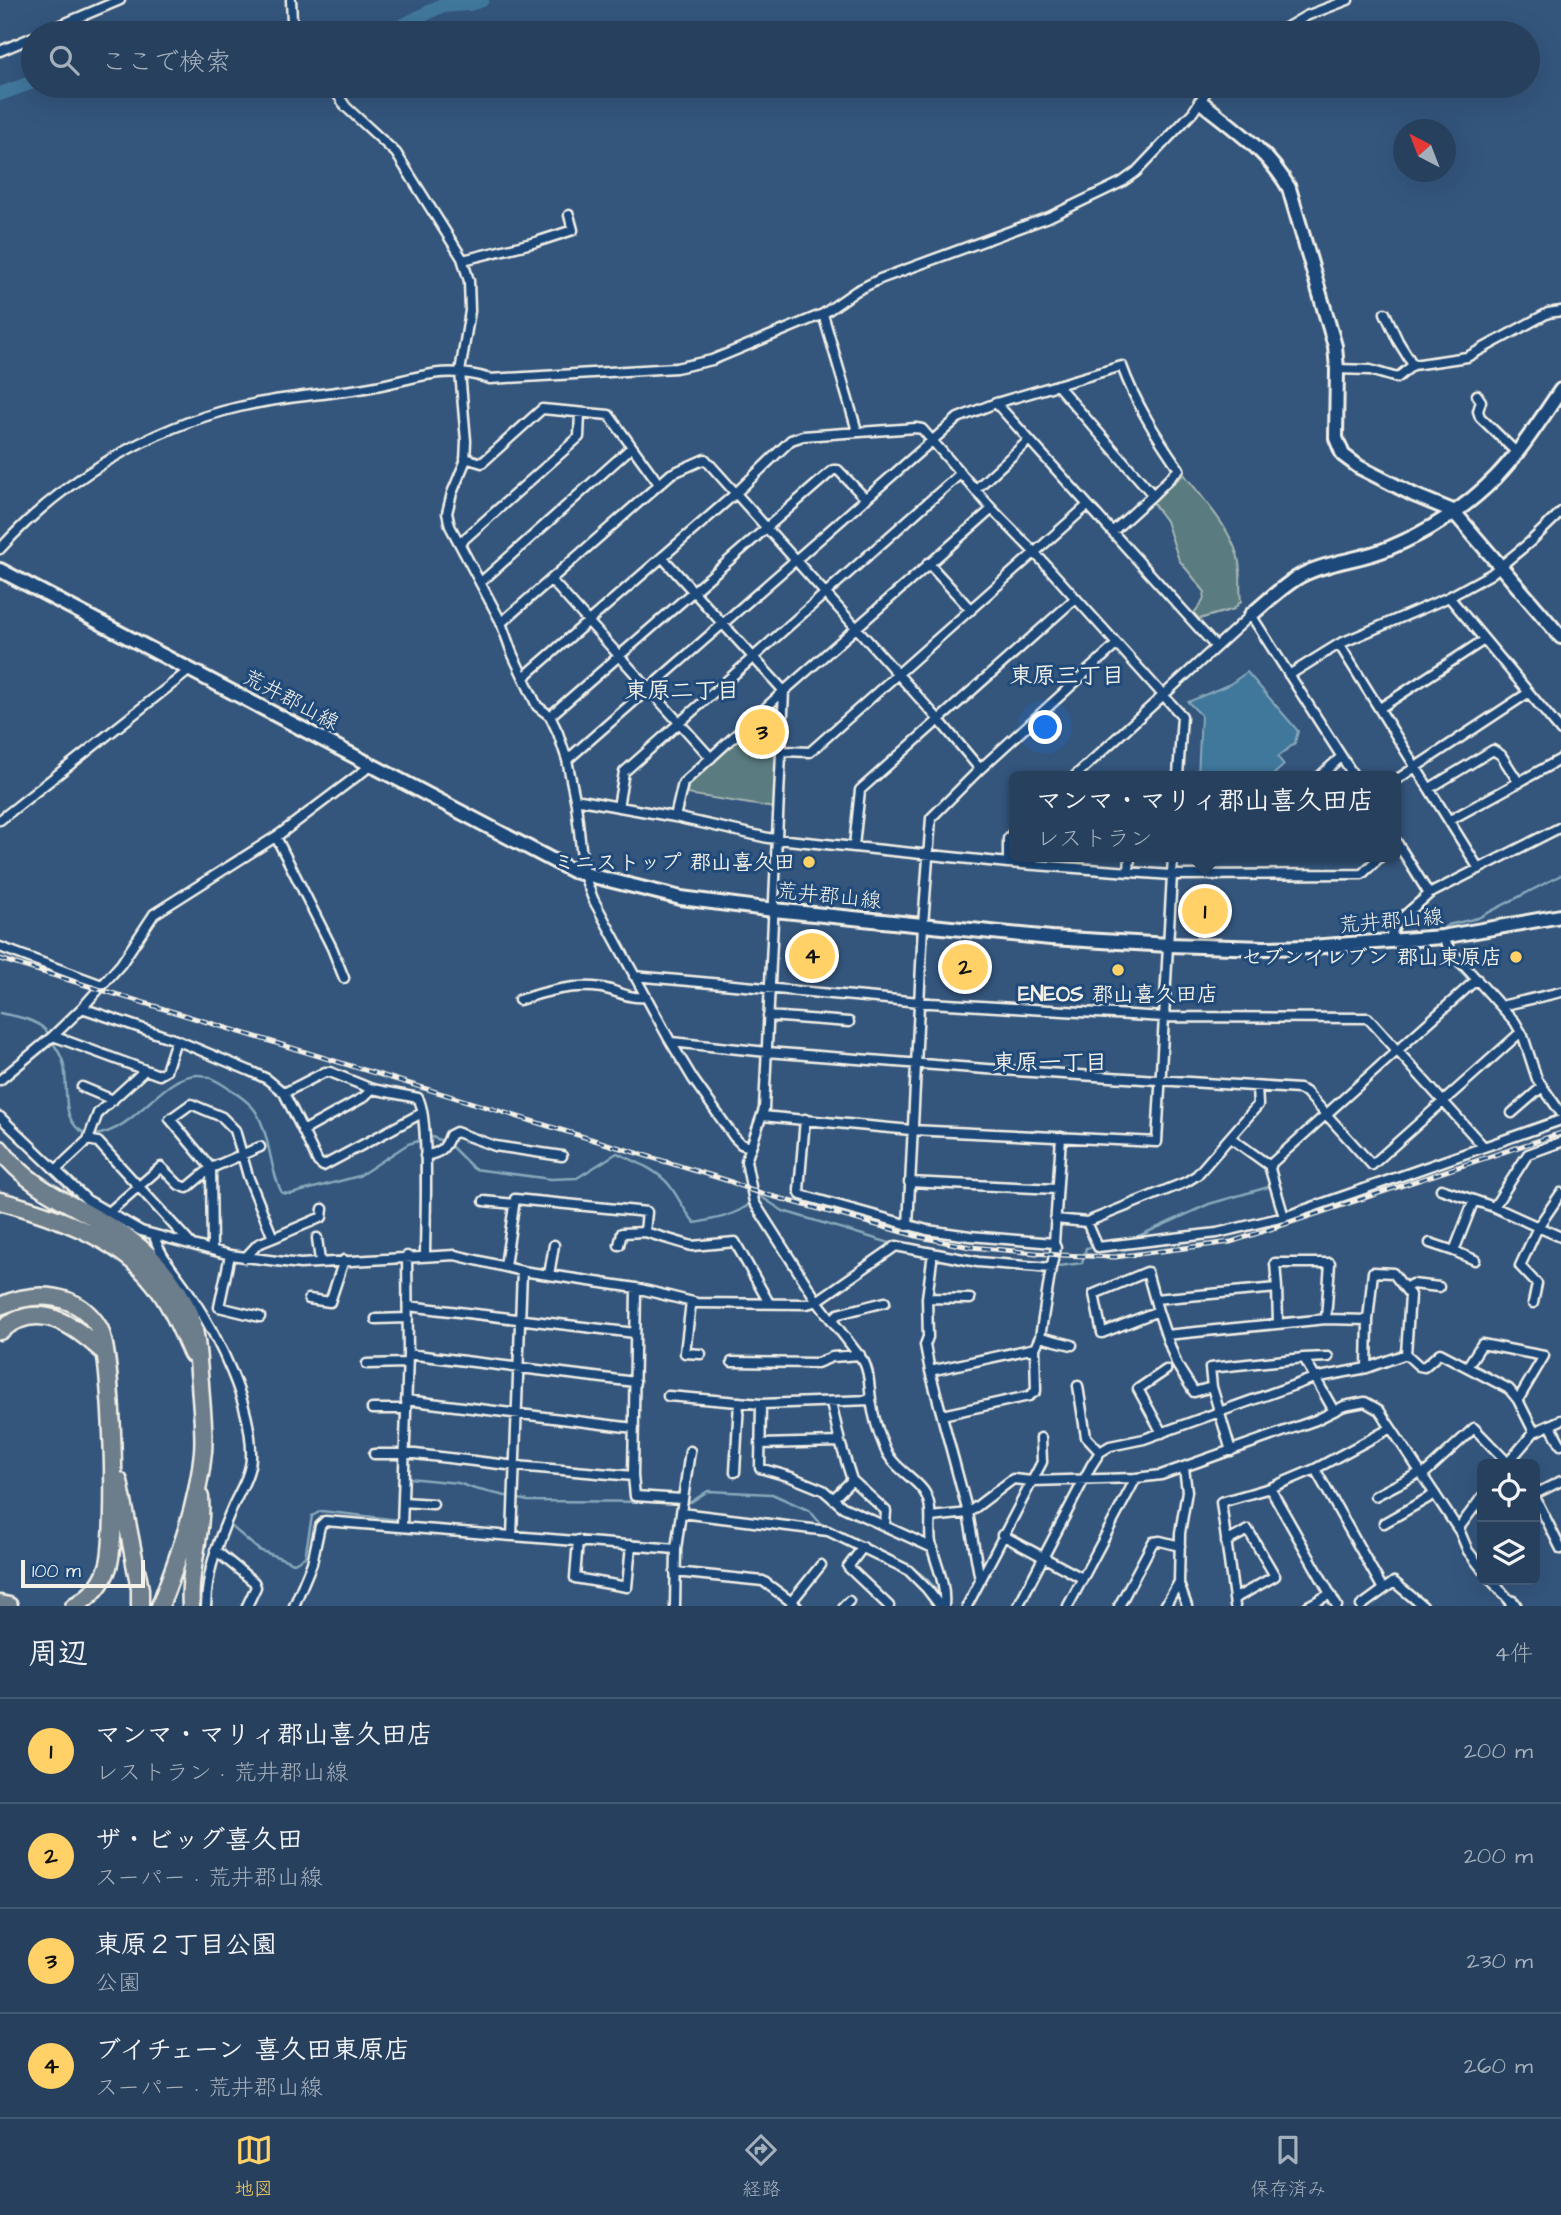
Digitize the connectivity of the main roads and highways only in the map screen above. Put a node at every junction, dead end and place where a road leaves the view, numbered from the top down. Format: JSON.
{"nodes":[{"id":1,"x":1201,"y":102,"type":"road end"},
{"id":2,"x":1561,"y":390,"type":"edge"},
{"id":3,"x":1453,"y":511,"type":"junction"},
{"id":4,"x":0,"y":570,"type":"edge"},
{"id":5,"x":1251,"y":615,"type":"road end"},
{"id":6,"x":1560,"y":632,"type":"edge"},
{"id":7,"x":1561,"y":916,"type":"edge"},
{"id":8,"x":0,"y":1149,"type":"edge"},
{"id":9,"x":0,"y":1201,"type":"edge"},
{"id":10,"x":0,"y":1306,"type":"edge"},
{"id":11,"x":0,"y":1331,"type":"edge"},
{"id":12,"x":104,"y":1352,"type":"junction"},
{"id":13,"x":198,"y":1369,"type":"junction"},
{"id":14,"x":114,"y":1461,"type":"junction"},
{"id":15,"x":199,"y":1480,"type":"junction"},
{"id":16,"x":0,"y":1604,"type":"edge"},
{"id":17,"x":9,"y":1606,"type":"edge"},
{"id":18,"x":74,"y":1606,"type":"edge"},
{"id":19,"x":140,"y":1606,"type":"edge"},
{"id":20,"x":160,"y":1606,"type":"edge"},
{"id":21,"x":191,"y":1606,"type":"edge"}],
"edges":[{"from":1,"to":3,"type":"main road"},
{"from":2,"to":3,"type":"main road"},
{"from":3,"to":5,"type":"main road"},
{"from":3,"to":6,"type":"main road"},
{"from":4,"to":7,"type":"main road","name":"荒井郡山線"},
{"from":8,"to":13,"type":"highway"},
{"from":9,"to":13,"type":"highway"},
{"from":10,"to":12,"type":"highway"},
{"from":11,"to":12,"type":"highway"},
{"from":12,"to":14,"type":"highway"},
{"from":13,"to":15,"type":"highway"},
{"from":14,"to":18,"type":"highway"},
{"from":14,"to":19,"type":"highway"},
{"from":15,"to":20,"type":"highway"},
{"from":15,"to":21,"type":"highway"},
{"from":16,"to":17,"type":"highway"}]}
